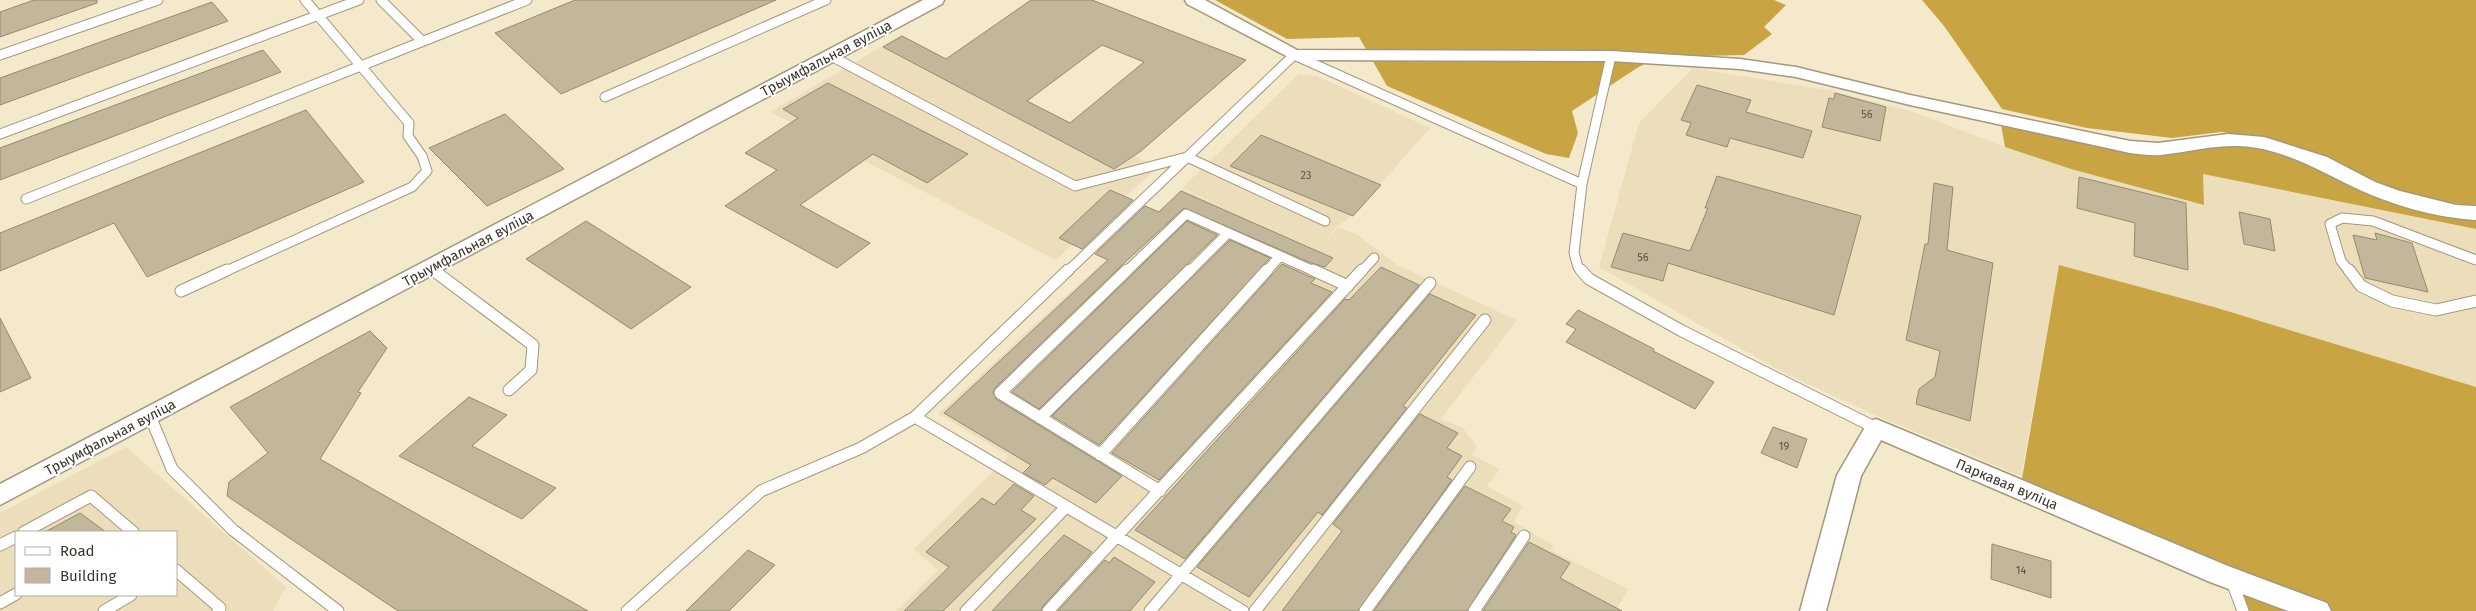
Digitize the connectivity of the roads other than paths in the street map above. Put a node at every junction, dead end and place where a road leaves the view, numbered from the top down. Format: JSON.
{"nodes":[{"id":1,"x":158,"y":0,"type":"edge"},
{"id":2,"x":305,"y":0,"type":"edge"},
{"id":3,"x":359,"y":0,"type":"edge"},
{"id":4,"x":381,"y":0,"type":"edge"},
{"id":5,"x":527,"y":0,"type":"edge"},
{"id":6,"x":826,"y":0,"type":"edge"},
{"id":7,"x":936,"y":0,"type":"edge"},
{"id":8,"x":1193,"y":0,"type":"edge"},
{"id":9,"x":318,"y":16,"type":"junction"},
{"id":10,"x":422,"y":41,"type":"junction"},
{"id":11,"x":0,"y":55,"type":"edge"},
{"id":12,"x":1294,"y":55,"type":"junction"},
{"id":13,"x":831,"y":56,"type":"junction"},
{"id":14,"x":1611,"y":56,"type":"junction"},
{"id":15,"x":360,"y":65,"type":"junction"},
{"id":16,"x":605,"y":97,"type":"dead end"},
{"id":17,"x":0,"y":134,"type":"edge"},
{"id":18,"x":1187,"y":157,"type":"junction"},
{"id":19,"x":1582,"y":184,"type":"junction"},
{"id":20,"x":26,"y":199,"type":"dead end"},
{"id":21,"x":2476,"y":213,"type":"edge"},
{"id":22,"x":1325,"y":221,"type":"dead end"},
{"id":23,"x":1228,"y":233,"type":"junction"},
{"id":24,"x":1280,"y":256,"type":"junction"},
{"id":25,"x":1374,"y":258,"type":"dead end"},
{"id":26,"x":2476,"y":260,"type":"edge"},
{"id":27,"x":430,"y":268,"type":"junction"},
{"id":28,"x":1430,"y":283,"type":"dead end"},
{"id":29,"x":1348,"y":286,"type":"junction"},
{"id":30,"x":181,"y":291,"type":"dead end"},
{"id":31,"x":2476,"y":301,"type":"edge"},
{"id":32,"x":1485,"y":320,"type":"dead end"},
{"id":33,"x":509,"y":390,"type":"dead end"},
{"id":34,"x":150,"y":416,"type":"junction"},
{"id":35,"x":915,"y":417,"type":"junction"},
{"id":36,"x":1040,"y":418,"type":"junction"},
{"id":37,"x":1876,"y":428,"type":"junction"},
{"id":38,"x":1100,"y":455,"type":"junction"},
{"id":39,"x":1470,"y":467,"type":"dead end"},
{"id":40,"x":1160,"y":491,"type":"junction"},
{"id":41,"x":0,"y":495,"type":"edge"},
{"id":42,"x":1066,"y":506,"type":"junction"},
{"id":43,"x":26,"y":531,"type":"edge"},
{"id":44,"x":130,"y":531,"type":"edge"},
{"id":45,"x":1117,"y":536,"type":"junction"},
{"id":46,"x":1524,"y":536,"type":"dead end"},
{"id":47,"x":15,"y":538,"type":"edge"},
{"id":48,"x":0,"y":545,"type":"edge"},
{"id":49,"x":178,"y":572,"type":"edge"},
{"id":50,"x":1181,"y":574,"type":"junction"},
{"id":51,"x":2231,"y":578,"type":"junction"},
{"id":52,"x":15,"y":595,"type":"edge"},
{"id":53,"x":129,"y":596,"type":"edge"},
{"id":54,"x":0,"y":603,"type":"edge"},
{"id":55,"x":218,"y":610,"type":"edge"},
{"id":56,"x":104,"y":611,"type":"edge"},
{"id":57,"x":338,"y":611,"type":"edge"},
{"id":58,"x":627,"y":611,"type":"edge"},
{"id":59,"x":966,"y":611,"type":"edge"},
{"id":60,"x":1048,"y":611,"type":"edge"},
{"id":61,"x":1150,"y":611,"type":"edge"},
{"id":62,"x":1243,"y":611,"type":"edge"},
{"id":63,"x":1255,"y":611,"type":"edge"},
{"id":64,"x":1365,"y":611,"type":"edge"},
{"id":65,"x":1474,"y":611,"type":"edge"},
{"id":66,"x":1813,"y":611,"type":"edge"},
{"id":67,"x":2243,"y":611,"type":"edge"},
{"id":68,"x":2318,"y":611,"type":"edge"}],
"edges":[{"from":1,"to":11,"type":"lane"},
{"from":2,"to":9,"type":"lane"},
{"from":3,"to":9,"type":"lane"},
{"from":4,"to":10,"type":"lane"},
{"from":5,"to":10,"type":"lane"},
{"from":6,"to":16,"type":"lane"},
{"from":7,"to":13,"type":"street","name":"Трыумфальная вуліца"},
{"from":8,"to":12,"type":"street"},
{"from":9,"to":15,"type":"lane"},
{"from":9,"to":17,"type":"lane"},
{"from":10,"to":15,"type":"lane"},
{"from":12,"to":14,"type":"street"},
{"from":12,"to":18,"type":"lane"},
{"from":12,"to":19,"type":"lane"},
{"from":13,"to":18,"type":"lane"},
{"from":13,"to":27,"type":"street","name":"Трыумфальная вуліца"},
{"from":14,"to":19,"type":"lane"},
{"from":14,"to":21,"type":"street"},
{"from":15,"to":20,"type":"lane"},
{"from":15,"to":30,"type":"lane"},
{"from":18,"to":22,"type":"lane"},
{"from":18,"to":35,"type":"lane"},
{"from":19,"to":37,"type":"lane"},
{"from":23,"to":24,"type":"lane"},
{"from":23,"to":36,"type":"lane"},
{"from":23,"to":36,"type":"lane"},
{"from":24,"to":29,"type":"lane"},
{"from":24,"to":38,"type":"lane"},
{"from":25,"to":29,"type":"lane"},
{"from":26,"to":31,"type":"lane"},
{"from":27,"to":33,"type":"lane"},
{"from":27,"to":34,"type":"street","name":"Трыумфальная вуліца"},
{"from":28,"to":50,"type":"lane"},
{"from":29,"to":40,"type":"lane"},
{"from":32,"to":63,"type":"lane"},
{"from":34,"to":41,"type":"street","name":"Трыумфальная вуліца"},
{"from":34,"to":57,"type":"lane"},
{"from":35,"to":42,"type":"lane"},
{"from":35,"to":58,"type":"lane"},
{"from":36,"to":38,"type":"lane"},
{"from":37,"to":51,"type":"street","name":"Паркавая вуліца"},
{"from":37,"to":66,"type":"street"},
{"from":38,"to":40,"type":"lane"},
{"from":39,"to":64,"type":"lane"},
{"from":40,"to":45,"type":"lane"},
{"from":42,"to":45,"type":"lane"},
{"from":42,"to":59,"type":"lane"},
{"from":43,"to":44,"type":"lane"},
{"from":45,"to":50,"type":"lane"},
{"from":45,"to":60,"type":"lane"},
{"from":46,"to":65,"type":"lane"},
{"from":47,"to":48,"type":"lane"},
{"from":49,"to":55,"type":"lane"},
{"from":50,"to":61,"type":"lane"},
{"from":50,"to":62,"type":"lane"},
{"from":51,"to":67,"type":"lane"},
{"from":51,"to":68,"type":"street","name":"Паркавая вуліца"},
{"from":52,"to":54,"type":"lane"},
{"from":53,"to":56,"type":"lane"}]}
